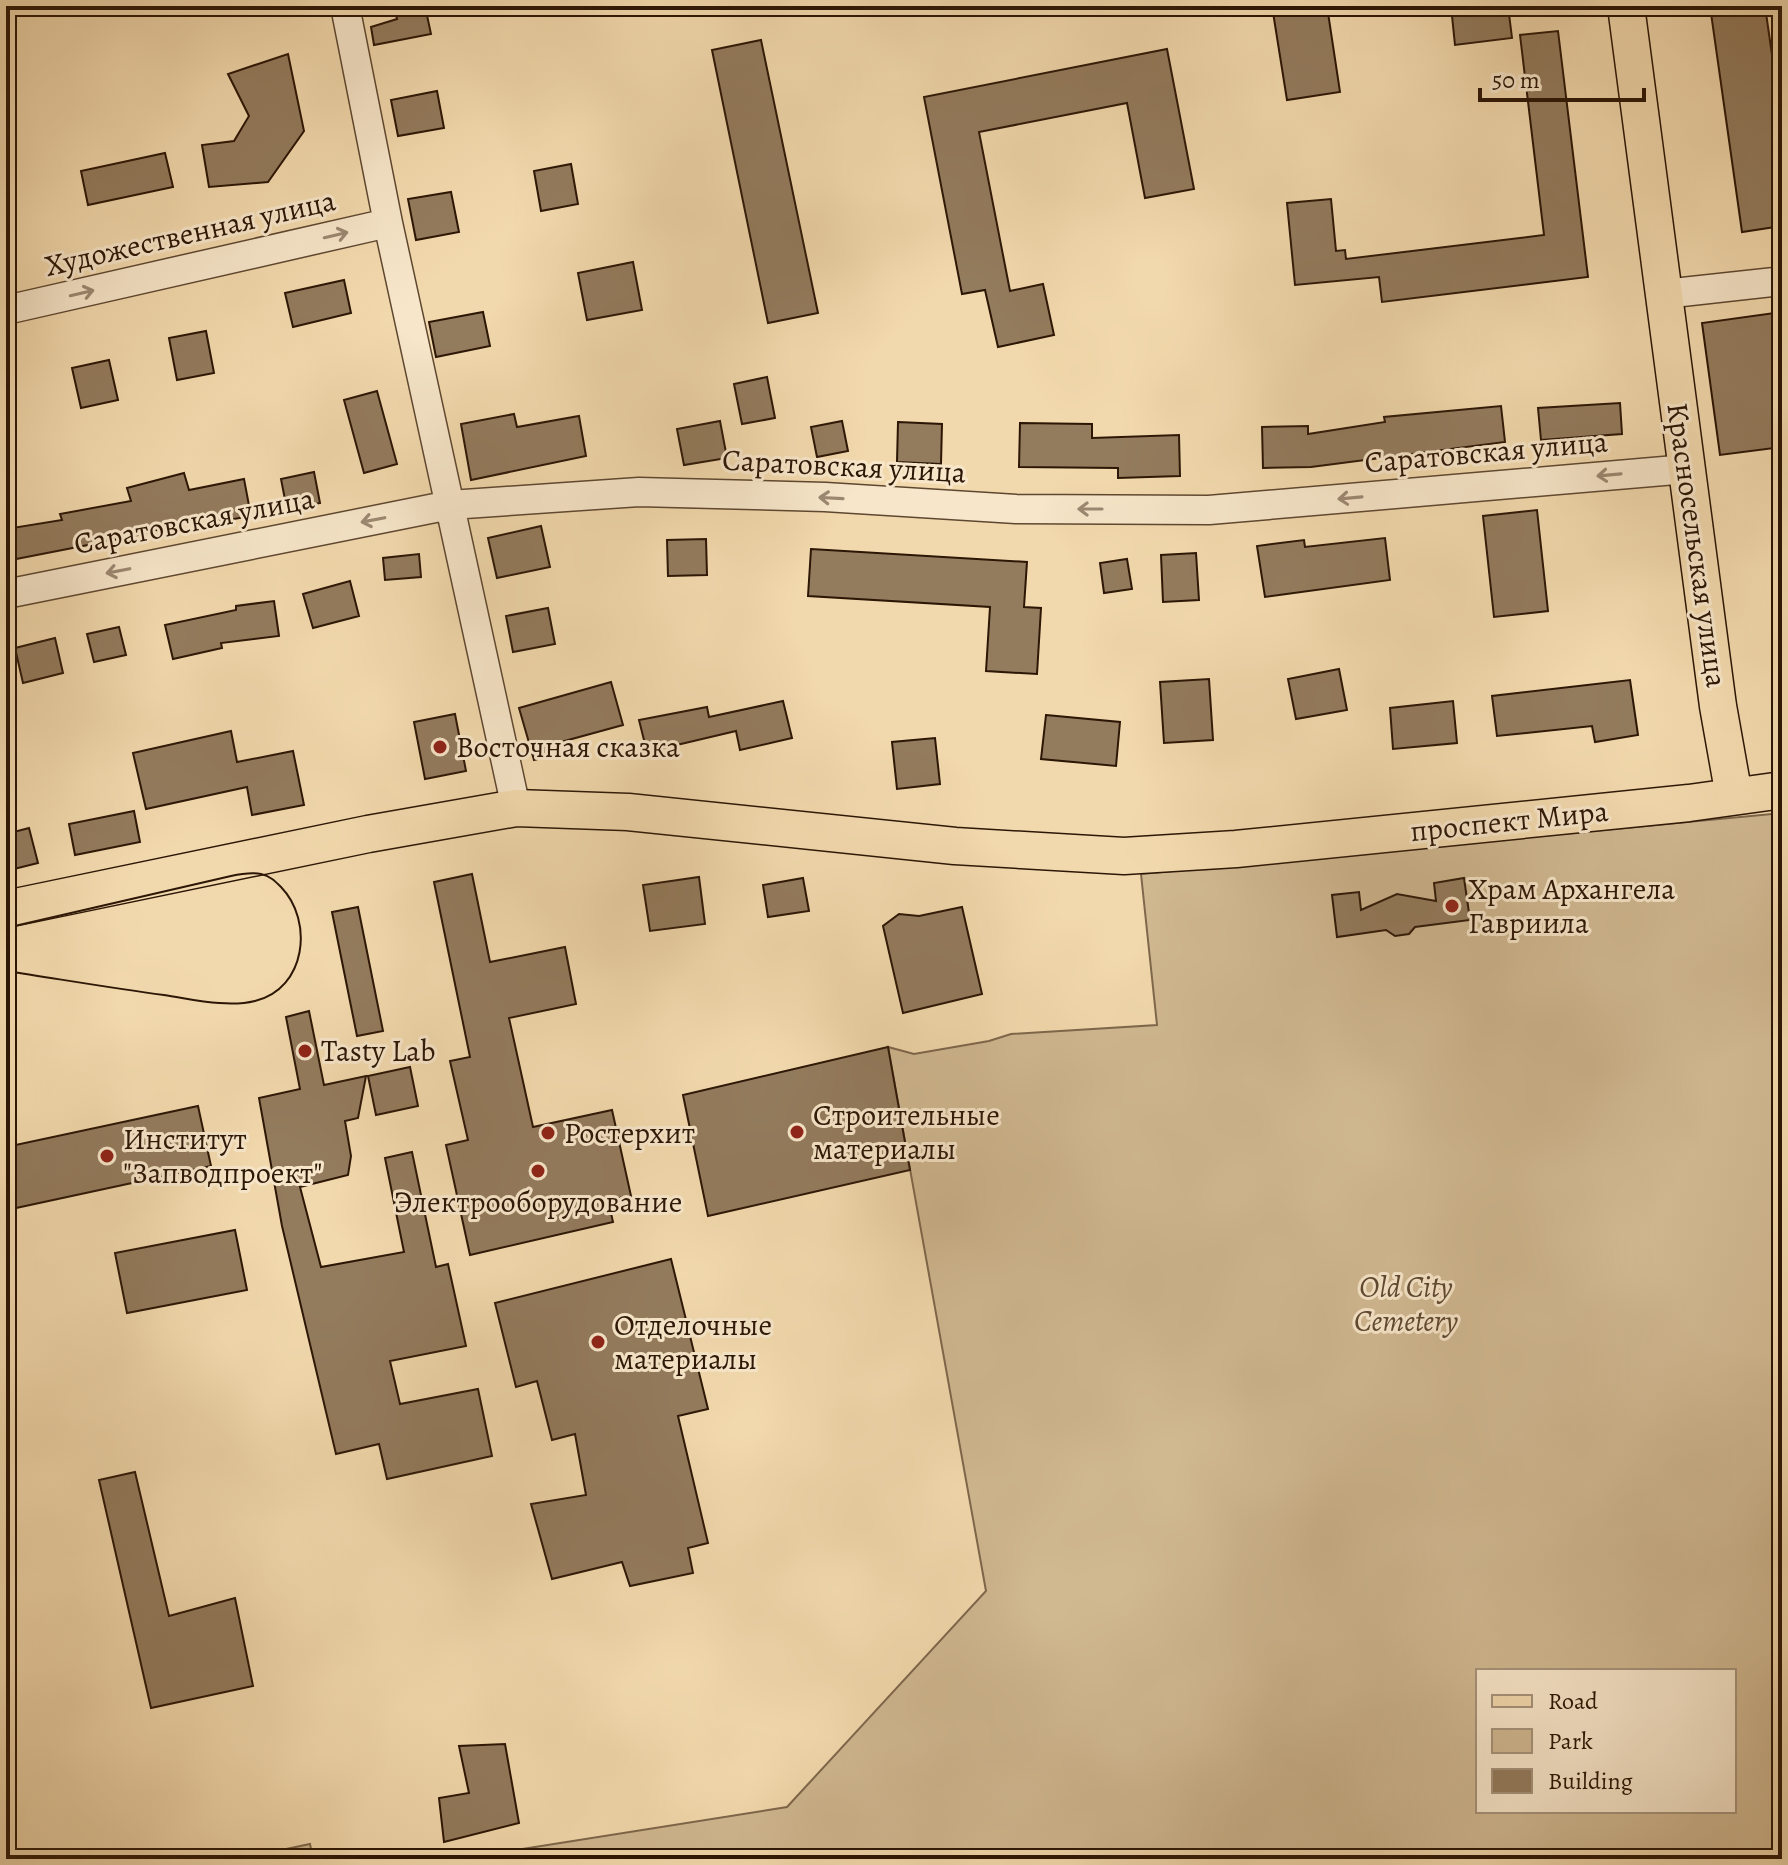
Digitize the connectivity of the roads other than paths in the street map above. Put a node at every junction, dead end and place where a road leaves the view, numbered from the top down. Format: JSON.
{"nodes":[{"id":1,"x":345,"y":6,"type":"edge"},
{"id":2,"x":1626,"y":6,"type":"edge"},
{"id":3,"x":388,"y":223,"type":"junction"},
{"id":4,"x":1782,"y":281,"type":"edge"},
{"id":5,"x":1664,"y":294,"type":"junction"},
{"id":6,"x":6,"y":310,"type":"edge"},
{"id":7,"x":1687,"y":469,"type":"junction"},
{"id":8,"x":450,"y":505,"type":"junction"},
{"id":9,"x":6,"y":594,"type":"edge"},
{"id":10,"x":1782,"y":790,"type":"edge"},
{"id":11,"x":1734,"y":796,"type":"junction"},
{"id":12,"x":516,"y":808,"type":"junction"},
{"id":13,"x":6,"y":909,"type":"edge"}],
"edges":[{"from":1,"to":3,"type":"street"},
{"from":2,"to":5,"type":"main road","name":"Красносельская улица"},
{"from":6,"to":3,"type":"street","name":"Художественная улица","one_way":true},
{"from":3,"to":8,"type":"street"},
{"from":4,"to":5,"type":"street"},
{"from":5,"to":7,"type":"main road","name":"Красносельская улица"},
{"from":7,"to":8,"type":"street","name":"Саратовская улица","one_way":true},
{"from":7,"to":11,"type":"main road","name":"Красносельская улица"},
{"from":8,"to":9,"type":"street","name":"Саратовская улица","one_way":true},
{"from":8,"to":12,"type":"street"},
{"from":10,"to":11,"type":"main road","name":"проспект Мира"},
{"from":11,"to":12,"type":"main road","name":"проспект Мира"},
{"from":12,"to":13,"type":"main road","name":"проспект Мира"}]}
